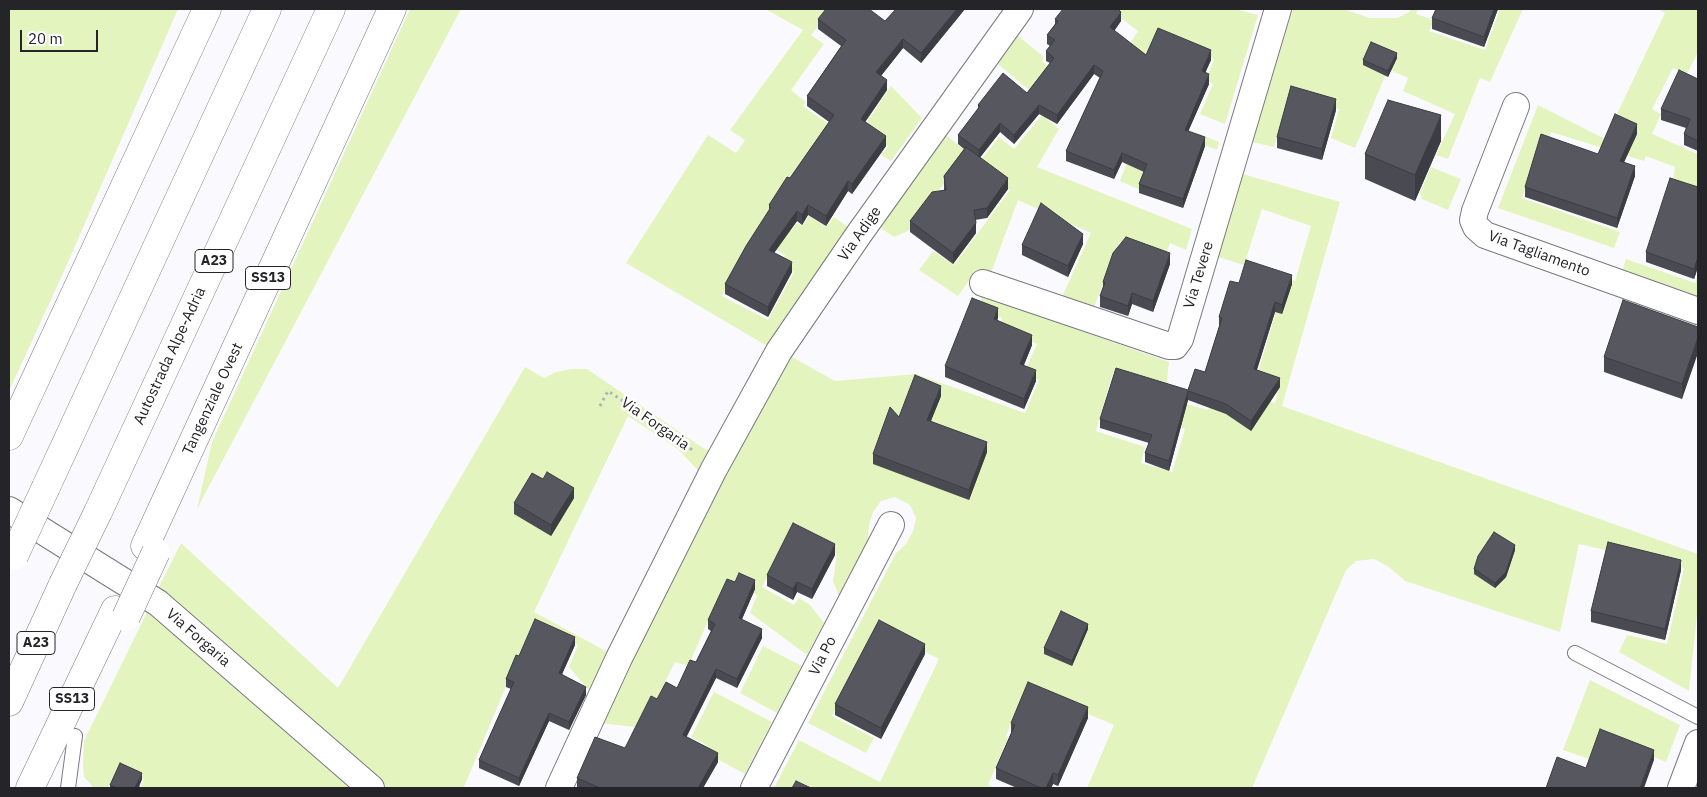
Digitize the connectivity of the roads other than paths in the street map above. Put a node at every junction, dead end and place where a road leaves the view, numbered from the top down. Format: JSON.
{"nodes":[{"id":1,"x":207,"y":9,"type":"edge"},
{"id":2,"x":267,"y":9,"type":"edge"},
{"id":3,"x":331,"y":9,"type":"edge"},
{"id":4,"x":392,"y":9,"type":"edge"},
{"id":5,"x":1020,"y":9,"type":"edge"},
{"id":6,"x":1278,"y":9,"type":"edge"},
{"id":7,"x":1516,"y":106,"type":"dead end"},
{"id":8,"x":983,"y":283,"type":"dead end"},
{"id":9,"x":1698,"y":311,"type":"edge"},
{"id":10,"x":9,"y":436,"type":"edge"},
{"id":11,"x":9,"y":510,"type":"edge"},
{"id":12,"x":891,"y":525,"type":"dead end"},
{"id":13,"x":12,"y":562,"type":"edge"},
{"id":14,"x":120,"y":613,"type":"junction"},
{"id":15,"x":1575,"y":653,"type":"dead end"},
{"id":16,"x":9,"y":702,"type":"edge"},
{"id":17,"x":1698,"y":717,"type":"edge"},
{"id":18,"x":75,"y":736,"type":"joint"},
{"id":19,"x":1698,"y":743,"type":"edge"},
{"id":20,"x":30,"y":788,"type":"edge"},
{"id":21,"x":68,"y":788,"type":"edge"},
{"id":22,"x":371,"y":788,"type":"edge"},
{"id":23,"x":559,"y":788,"type":"edge"},
{"id":24,"x":754,"y":788,"type":"edge"},
{"id":25,"x":1681,"y":788,"type":"edge"}],
"edges":[{"from":1,"to":10,"type":"highway"},
{"from":2,"to":13,"type":"highway","bridge":true},
{"from":3,"to":16,"type":"highway","name":"Autostrada Alpe-Adria","number":"A23","bridge":true},
{"from":4,"to":14,"type":"highway","name":"Tangenziale Ovest","number":"SS13"},
{"from":5,"to":23,"type":"street","name":"Via Adige"},
{"from":6,"to":8,"type":"street","name":"Via Tevere"},
{"from":7,"to":9,"type":"street","name":"Via Tagliamento"},
{"from":11,"to":22,"type":"street","name":"Via Forgaria"},
{"from":12,"to":24,"type":"street","name":"Via Po"},
{"from":14,"to":18,"type":"highway"},
{"from":14,"to":20,"type":"highway","name":"Tangenziale Ovest","number":"SS13"},
{"from":15,"to":17,"type":"lane"},
{"from":18,"to":21,"type":"lane"},
{"from":19,"to":25,"type":"street"}]}
